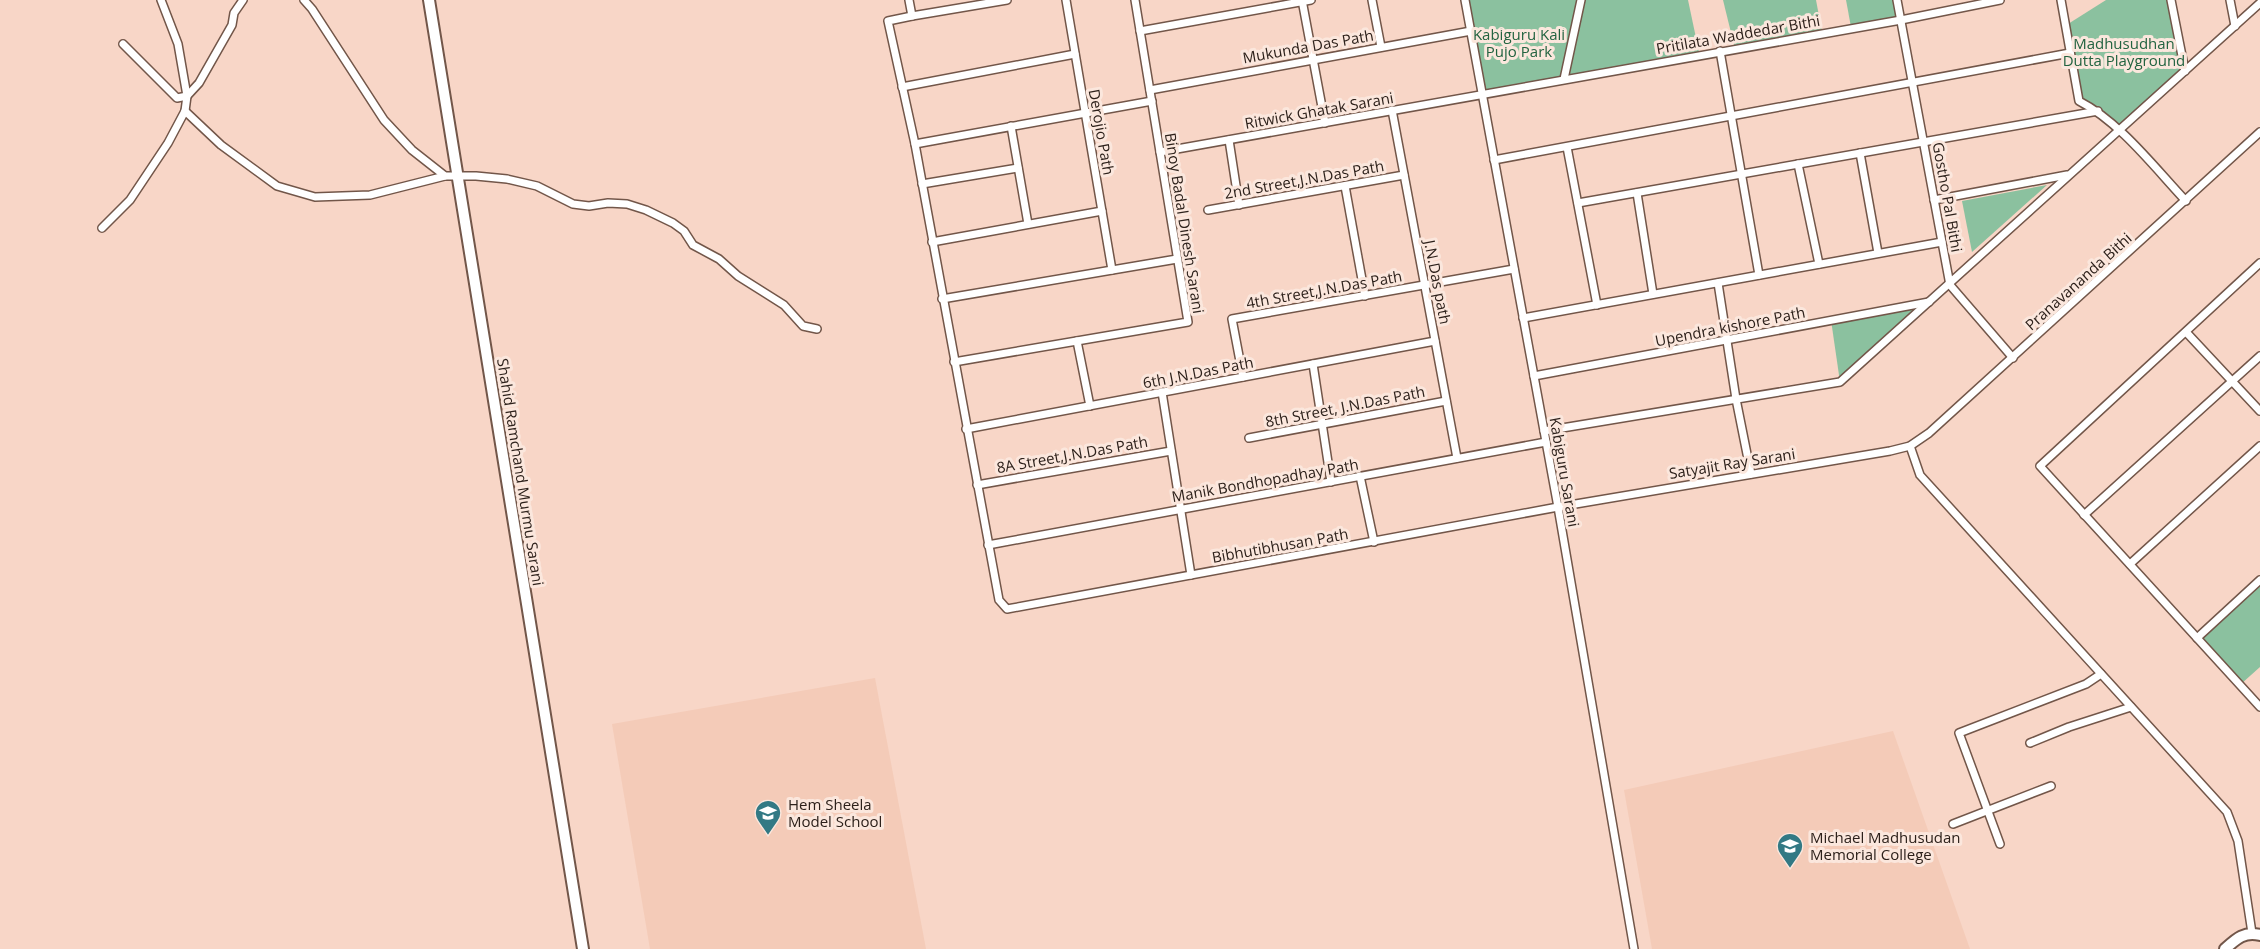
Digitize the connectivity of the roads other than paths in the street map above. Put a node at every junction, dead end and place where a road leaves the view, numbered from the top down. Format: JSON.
{"nodes":[{"id":1,"x":161,"y":0,"type":"edge"},
{"id":2,"x":243,"y":0,"type":"edge"},
{"id":3,"x":304,"y":0,"type":"edge"},
{"id":4,"x":429,"y":0,"type":"edge"},
{"id":5,"x":909,"y":0,"type":"edge"},
{"id":6,"x":1007,"y":0,"type":"edge"},
{"id":7,"x":1066,"y":0,"type":"edge"},
{"id":8,"x":1135,"y":0,"type":"edge"},
{"id":9,"x":1311,"y":0,"type":"edge"},
{"id":10,"x":1372,"y":0,"type":"edge"},
{"id":11,"x":1465,"y":0,"type":"edge"},
{"id":12,"x":1581,"y":0,"type":"edge"},
{"id":13,"x":1897,"y":0,"type":"edge"},
{"id":14,"x":2000,"y":0,"type":"edge"},
{"id":15,"x":2061,"y":0,"type":"edge"},
{"id":16,"x":2171,"y":0,"type":"edge"},
{"id":17,"x":2230,"y":0,"type":"edge"},
{"id":18,"x":1302,"y":1,"type":"edge"},
{"id":19,"x":980,"y":2,"type":"edge"},
{"id":20,"x":2260,"y":3,"type":"edge"},
{"id":21,"x":912,"y":16,"type":"junction"},
{"id":22,"x":1901,"y":20,"type":"junction"},
{"id":23,"x":2235,"y":26,"type":"junction"},
{"id":24,"x":1140,"y":31,"type":"junction"},
{"id":25,"x":1471,"y":31,"type":"junction"},
{"id":26,"x":123,"y":44,"type":"dead end"},
{"id":27,"x":1382,"y":47,"type":"junction"},
{"id":28,"x":1720,"y":51,"type":"junction"},
{"id":29,"x":2070,"y":53,"type":"junction"},
{"id":30,"x":1075,"y":54,"type":"junction"},
{"id":31,"x":1313,"y":59,"type":"junction"},
{"id":32,"x":2185,"y":71,"type":"junction"},
{"id":33,"x":1564,"y":79,"type":"junction"},
{"id":34,"x":1913,"y":82,"type":"junction"},
{"id":35,"x":902,"y":87,"type":"junction"},
{"id":36,"x":1150,"y":90,"type":"junction"},
{"id":37,"x":1482,"y":94,"type":"junction"},
{"id":38,"x":187,"y":96,"type":"junction"},
{"id":39,"x":1152,"y":101,"type":"junction"},
{"id":40,"x":1392,"y":110,"type":"junction"},
{"id":41,"x":185,"y":111,"type":"junction"},
{"id":42,"x":2098,"y":111,"type":"junction"},
{"id":43,"x":1085,"y":113,"type":"junction"},
{"id":44,"x":1731,"y":116,"type":"junction"},
{"id":45,"x":1325,"y":123,"type":"junction"},
{"id":46,"x":1011,"y":126,"type":"junction"},
{"id":47,"x":2119,"y":130,"type":"junction"},
{"id":48,"x":2260,"y":132,"type":"edge"},
{"id":49,"x":1229,"y":140,"type":"junction"},
{"id":50,"x":1924,"y":142,"type":"junction"},
{"id":51,"x":915,"y":144,"type":"junction"},
{"id":52,"x":1567,"y":147,"type":"junction"},
{"id":53,"x":1160,"y":153,"type":"junction"},
{"id":54,"x":1860,"y":153,"type":"junction"},
{"id":55,"x":1494,"y":160,"type":"junction"},
{"id":56,"x":1798,"y":164,"type":"junction"},
{"id":57,"x":1018,"y":168,"type":"junction"},
{"id":58,"x":1742,"y":174,"type":"junction"},
{"id":59,"x":2069,"y":174,"type":"junction"},
{"id":60,"x":1404,"y":175,"type":"junction"},
{"id":61,"x":446,"y":176,"type":"junction"},
{"id":62,"x":458,"y":177,"type":"junction"},
{"id":63,"x":922,"y":184,"type":"junction"},
{"id":64,"x":1345,"y":186,"type":"junction"},
{"id":65,"x":1637,"y":193,"type":"junction"},
{"id":66,"x":1934,"y":200,"type":"junction"},
{"id":67,"x":2186,"y":201,"type":"junction"},
{"id":68,"x":1578,"y":203,"type":"junction"},
{"id":69,"x":1239,"y":205,"type":"junction"},
{"id":70,"x":1208,"y":210,"type":"dead end"},
{"id":71,"x":1102,"y":211,"type":"junction"},
{"id":72,"x":1028,"y":224,"type":"junction"},
{"id":73,"x":102,"y":228,"type":"dead end"},
{"id":74,"x":932,"y":242,"type":"junction"},
{"id":75,"x":1942,"y":242,"type":"junction"},
{"id":76,"x":1878,"y":253,"type":"junction"},
{"id":77,"x":1177,"y":259,"type":"junction"},
{"id":78,"x":2260,"y":263,"type":"edge"},
{"id":79,"x":1820,"y":264,"type":"junction"},
{"id":80,"x":1514,"y":269,"type":"junction"},
{"id":81,"x":1112,"y":270,"type":"junction"},
{"id":82,"x":1759,"y":275,"type":"junction"},
{"id":83,"x":1718,"y":283,"type":"junction"},
{"id":84,"x":1425,"y":285,"type":"junction"},
{"id":85,"x":1950,"y":285,"type":"junction"},
{"id":86,"x":1653,"y":294,"type":"junction"},
{"id":87,"x":1365,"y":296,"type":"junction"},
{"id":88,"x":942,"y":299,"type":"junction"},
{"id":89,"x":1930,"y":302,"type":"junction"},
{"id":90,"x":1597,"y":305,"type":"junction"},
{"id":91,"x":1523,"y":318,"type":"junction"},
{"id":92,"x":817,"y":329,"type":"dead end"},
{"id":93,"x":2186,"y":332,"type":"junction"},
{"id":94,"x":1728,"y":340,"type":"junction"},
{"id":95,"x":1077,"y":341,"type":"junction"},
{"id":96,"x":1435,"y":341,"type":"junction"},
{"id":97,"x":2260,"y":356,"type":"edge"},
{"id":98,"x":2013,"y":358,"type":"junction"},
{"id":99,"x":954,"y":362,"type":"junction"},
{"id":100,"x":1313,"y":364,"type":"junction"},
{"id":101,"x":1534,"y":376,"type":"junction"},
{"id":102,"x":1243,"y":377,"type":"junction"},
{"id":103,"x":2232,"y":381,"type":"junction"},
{"id":104,"x":1162,"y":392,"type":"junction"},
{"id":105,"x":1736,"y":399,"type":"junction"},
{"id":106,"x":1446,"y":401,"type":"junction"},
{"id":107,"x":1090,"y":406,"type":"junction"},
{"id":108,"x":2260,"y":411,"type":"edge"},
{"id":109,"x":1322,"y":424,"type":"junction"},
{"id":110,"x":966,"y":429,"type":"junction"},
{"id":111,"x":1544,"y":431,"type":"junction"},
{"id":112,"x":1249,"y":438,"type":"dead end"},
{"id":113,"x":1546,"y":442,"type":"junction"},
{"id":114,"x":1910,"y":446,"type":"junction"},
{"id":115,"x":2260,"y":446,"type":"edge"},
{"id":116,"x":1171,"y":451,"type":"junction"},
{"id":117,"x":1457,"y":459,"type":"junction"},
{"id":118,"x":1751,"y":474,"type":"junction"},
{"id":119,"x":1360,"y":476,"type":"junction"},
{"id":120,"x":1330,"y":482,"type":"junction"},
{"id":121,"x":977,"y":485,"type":"junction"},
{"id":122,"x":1558,"y":507,"type":"junction"},
{"id":123,"x":1181,"y":509,"type":"junction"},
{"id":124,"x":2084,"y":515,"type":"junction"},
{"id":125,"x":1374,"y":542,"type":"junction"},
{"id":126,"x":988,"y":545,"type":"junction"},
{"id":127,"x":2130,"y":564,"type":"junction"},
{"id":128,"x":1191,"y":575,"type":"junction"},
{"id":129,"x":2260,"y":580,"type":"edge"},
{"id":130,"x":2197,"y":638,"type":"junction"},
{"id":131,"x":2100,"y":674,"type":"junction"},
{"id":132,"x":2131,"y":707,"type":"junction"},
{"id":133,"x":2260,"y":707,"type":"edge"},
{"id":134,"x":2030,"y":743,"type":"dead end"},
{"id":135,"x":2051,"y":786,"type":"dead end"},
{"id":136,"x":1988,"y":811,"type":"junction"},
{"id":137,"x":1953,"y":824,"type":"dead end"},
{"id":138,"x":2000,"y":843,"type":"dead end"},
{"id":139,"x":2256,"y":934,"type":"edge"},
{"id":140,"x":583,"y":949,"type":"edge"},
{"id":141,"x":1634,"y":949,"type":"edge"},
{"id":142,"x":2226,"y":949,"type":"edge"}],
"edges":[{"from":1,"to":38,"type":"street"},
{"from":2,"to":38,"type":"street"},
{"from":3,"to":61,"type":"street"},
{"from":4,"to":62,"type":"street","name":"Shahid Ramchand Murmu Sarani"},
{"from":5,"to":21,"type":"street"},
{"from":6,"to":19,"type":"street"},
{"from":7,"to":30,"type":"street","name":"Derojio Path"},
{"from":8,"to":24,"type":"street","name":"Binoy Badal Dinesh Sarani"},
{"from":9,"to":18,"type":"street"},
{"from":10,"to":27,"type":"street"},
{"from":11,"to":25,"type":"street","name":"Kabiguru Sarani"},
{"from":12,"to":33,"type":"street"},
{"from":13,"to":22,"type":"street","name":"Gostho Pal Bithi"},
{"from":14,"to":22,"type":"street","name":"Pritilata Waddedar Bithi"},
{"from":15,"to":29,"type":"street"},
{"from":16,"to":32,"type":"street"},
{"from":17,"to":23,"type":"street"},
{"from":18,"to":24,"type":"street"},
{"from":18,"to":31,"type":"street"},
{"from":19,"to":21,"type":"street"},
{"from":20,"to":23,"type":"street"},
{"from":21,"to":35,"type":"street"},
{"from":22,"to":28,"type":"street","name":"Pritilata Waddedar Bithi"},
{"from":22,"to":34,"type":"street","name":"Gostho Pal Bithi"},
{"from":23,"to":32,"type":"street"},
{"from":24,"to":36,"type":"street","name":"Binoy Badal Dinesh Sarani"},
{"from":25,"to":27,"type":"street","name":"Mukunda Das Path"},
{"from":25,"to":37,"type":"street","name":"Kabiguru Sarani"},
{"from":26,"to":38,"type":"street"},
{"from":27,"to":31,"type":"street","name":"Mukunda Das Path"},
{"from":28,"to":33,"type":"street","name":"Pritilata Waddedar Bithi"},
{"from":28,"to":44,"type":"street"},
{"from":29,"to":34,"type":"street"},
{"from":29,"to":42,"type":"street"},
{"from":30,"to":35,"type":"street"},
{"from":30,"to":43,"type":"street","name":"Derojio Path"},
{"from":31,"to":36,"type":"street","name":"Mukunda Das Path"},
{"from":31,"to":45,"type":"street"},
{"from":32,"to":47,"type":"street"},
{"from":33,"to":37,"type":"street","name":"Pritilata Waddedar Bithi"},
{"from":34,"to":44,"type":"street"},
{"from":34,"to":50,"type":"street","name":"Gostho Pal Bithi"},
{"from":35,"to":51,"type":"street"},
{"from":36,"to":39,"type":"street","name":"Binoy Badal Dinesh Sarani"},
{"from":37,"to":40,"type":"street","name":"Ritwick Ghatak Sarani"},
{"from":37,"to":55,"type":"street","name":"Kabiguru Sarani"},
{"from":38,"to":41,"type":"street"},
{"from":39,"to":43,"type":"street"},
{"from":39,"to":53,"type":"street","name":"Binoy Badal Dinesh Sarani"},
{"from":40,"to":45,"type":"street","name":"Ritwick Ghatak Sarani"},
{"from":40,"to":60,"type":"street","name":"J.N.Das path"},
{"from":41,"to":61,"type":"street"},
{"from":41,"to":73,"type":"street"},
{"from":42,"to":47,"type":"street"},
{"from":42,"to":50,"type":"street"},
{"from":43,"to":46,"type":"street"},
{"from":43,"to":71,"type":"street","name":"Derojio Path"},
{"from":44,"to":52,"type":"street"},
{"from":44,"to":58,"type":"street"},
{"from":45,"to":49,"type":"street","name":"Ritwick Ghatak Sarani"},
{"from":46,"to":51,"type":"street"},
{"from":46,"to":57,"type":"street"},
{"from":47,"to":59,"type":"street"},
{"from":47,"to":67,"type":"street"},
{"from":48,"to":67,"type":"street","name":"Pranavananda Bithi"},
{"from":49,"to":53,"type":"street","name":"Ritwick Ghatak Sarani"},
{"from":49,"to":69,"type":"street"},
{"from":50,"to":54,"type":"street"},
{"from":50,"to":66,"type":"street","name":"Gostho Pal Bithi"},
{"from":51,"to":63,"type":"street"},
{"from":52,"to":55,"type":"street"},
{"from":52,"to":68,"type":"street"},
{"from":53,"to":77,"type":"street","name":"Binoy Badal Dinesh Sarani"},
{"from":54,"to":56,"type":"street"},
{"from":54,"to":76,"type":"street"},
{"from":55,"to":80,"type":"street","name":"Kabiguru Sarani"},
{"from":56,"to":58,"type":"street"},
{"from":56,"to":79,"type":"street"},
{"from":57,"to":63,"type":"street"},
{"from":57,"to":72,"type":"street"},
{"from":58,"to":65,"type":"street"},
{"from":58,"to":82,"type":"street"},
{"from":59,"to":66,"type":"street"},
{"from":59,"to":85,"type":"street"},
{"from":60,"to":64,"type":"street","name":"2nd Street,J.N.Das Path"},
{"from":60,"to":84,"type":"street","name":"J.N.Das path"},
{"from":61,"to":62,"type":"street"},
{"from":62,"to":92,"type":"street"},
{"from":62,"to":140,"type":"street","name":"Shahid Ramchand Murmu Sarani"},
{"from":63,"to":74,"type":"street"},
{"from":64,"to":69,"type":"street","name":"2nd Street,J.N.Das Path"},
{"from":64,"to":87,"type":"street"},
{"from":65,"to":68,"type":"street"},
{"from":65,"to":86,"type":"street"},
{"from":66,"to":75,"type":"street","name":"Gostho Pal Bithi"},
{"from":67,"to":98,"type":"street","name":"Pranavananda Bithi"},
{"from":68,"to":90,"type":"street"},
{"from":69,"to":70,"type":"street","name":"2nd Street,J.N.Das Path"},
{"from":71,"to":72,"type":"street"},
{"from":71,"to":81,"type":"street","name":"Derojio Path"},
{"from":72,"to":74,"type":"street"},
{"from":74,"to":88,"type":"street"},
{"from":75,"to":76,"type":"street"},
{"from":75,"to":85,"type":"street","name":"Gostho Pal Bithi"},
{"from":76,"to":79,"type":"street"},
{"from":77,"to":81,"type":"street"},
{"from":77,"to":95,"type":"street","name":"Binoy Badal Dinesh Sarani"},
{"from":78,"to":93,"type":"street"},
{"from":79,"to":82,"type":"street"},
{"from":80,"to":84,"type":"street","name":"4th Street,J.N.Das Path"},
{"from":80,"to":91,"type":"street","name":"Kabiguru Sarani"},
{"from":81,"to":88,"type":"street"},
{"from":82,"to":83,"type":"street"},
{"from":83,"to":86,"type":"street"},
{"from":83,"to":94,"type":"street"},
{"from":84,"to":87,"type":"street","name":"4th Street,J.N.Das Path"},
{"from":84,"to":96,"type":"street","name":"J.N.Das path"},
{"from":85,"to":89,"type":"street"},
{"from":85,"to":98,"type":"street"},
{"from":86,"to":90,"type":"street"},
{"from":87,"to":102,"type":"street","name":"4th Street,J.N.Das Path"},
{"from":88,"to":99,"type":"street"},
{"from":89,"to":94,"type":"street","name":"Upendra kishore Path"},
{"from":89,"to":105,"type":"street"},
{"from":90,"to":91,"type":"street"},
{"from":91,"to":101,"type":"street","name":"Kabiguru Sarani"},
{"from":93,"to":103,"type":"street"},
{"from":93,"to":124,"type":"street"},
{"from":94,"to":101,"type":"street","name":"Upendra kishore Path"},
{"from":94,"to":105,"type":"street"},
{"from":95,"to":99,"type":"street","name":"Binoy Badal Dinesh Sarani"},
{"from":95,"to":107,"type":"street"},
{"from":96,"to":100,"type":"street","name":"6th J.N.Das Path"},
{"from":96,"to":106,"type":"street","name":"J.N.Das path"},
{"from":97,"to":103,"type":"street"},
{"from":98,"to":114,"type":"street","name":"Pranavananda Bithi"},
{"from":99,"to":110,"type":"street"},
{"from":100,"to":102,"type":"street","name":"6th J.N.Das Path"},
{"from":100,"to":109,"type":"street"},
{"from":101,"to":111,"type":"street","name":"Kabiguru Sarani"},
{"from":102,"to":104,"type":"street","name":"6th J.N.Das Path"},
{"from":103,"to":108,"type":"street"},
{"from":103,"to":124,"type":"street"},
{"from":104,"to":107,"type":"street","name":"6th J.N.Das Path"},
{"from":104,"to":116,"type":"street"},
{"from":105,"to":111,"type":"street"},
{"from":105,"to":118,"type":"street"},
{"from":106,"to":109,"type":"street","name":"8th Street, J.N.Das Path"},
{"from":106,"to":117,"type":"street","name":"J.N.Das path"},
{"from":107,"to":110,"type":"street","name":"6th J.N.Das Path"},
{"from":109,"to":112,"type":"street","name":"8th Street, J.N.Das Path"},
{"from":109,"to":120,"type":"street"},
{"from":110,"to":121,"type":"street"},
{"from":111,"to":113,"type":"street","name":"Kabiguru Sarani"},
{"from":113,"to":117,"type":"street","name":"Manik Bondhopadhay Path"},
{"from":113,"to":122,"type":"street","name":"Kabiguru Sarani"},
{"from":114,"to":118,"type":"street","name":"Satyajit Ray Sarani"},
{"from":114,"to":131,"type":"street"},
{"from":115,"to":127,"type":"street"},
{"from":116,"to":121,"type":"street","name":"8A Street,J.N.Das Path"},
{"from":116,"to":123,"type":"street"},
{"from":117,"to":119,"type":"street","name":"Manik Bondhopadhay Path"},
{"from":118,"to":122,"type":"street","name":"Satyajit Ray Sarani"},
{"from":119,"to":120,"type":"street","name":"Manik Bondhopadhay Path"},
{"from":119,"to":125,"type":"street"},
{"from":120,"to":123,"type":"street","name":"Manik Bondhopadhay Path"},
{"from":121,"to":126,"type":"street"},
{"from":122,"to":125,"type":"street","name":"Bibhutibhusan Path"},
{"from":122,"to":141,"type":"street","name":"Kabiguru Sarani"},
{"from":123,"to":126,"type":"street","name":"Manik Bondhopadhay Path"},
{"from":123,"to":128,"type":"street"},
{"from":124,"to":127,"type":"street"},
{"from":125,"to":128,"type":"street","name":"Bibhutibhusan Path"},
{"from":126,"to":128,"type":"street","name":"Bibhutibhusan Path"},
{"from":127,"to":130,"type":"street"},
{"from":129,"to":130,"type":"street"},
{"from":130,"to":133,"type":"street"},
{"from":131,"to":132,"type":"street"},
{"from":131,"to":136,"type":"street"},
{"from":132,"to":134,"type":"street"},
{"from":132,"to":139,"type":"street"},
{"from":135,"to":136,"type":"street"},
{"from":136,"to":137,"type":"street"},
{"from":136,"to":138,"type":"street"},
{"from":139,"to":142,"type":"street"}]}
